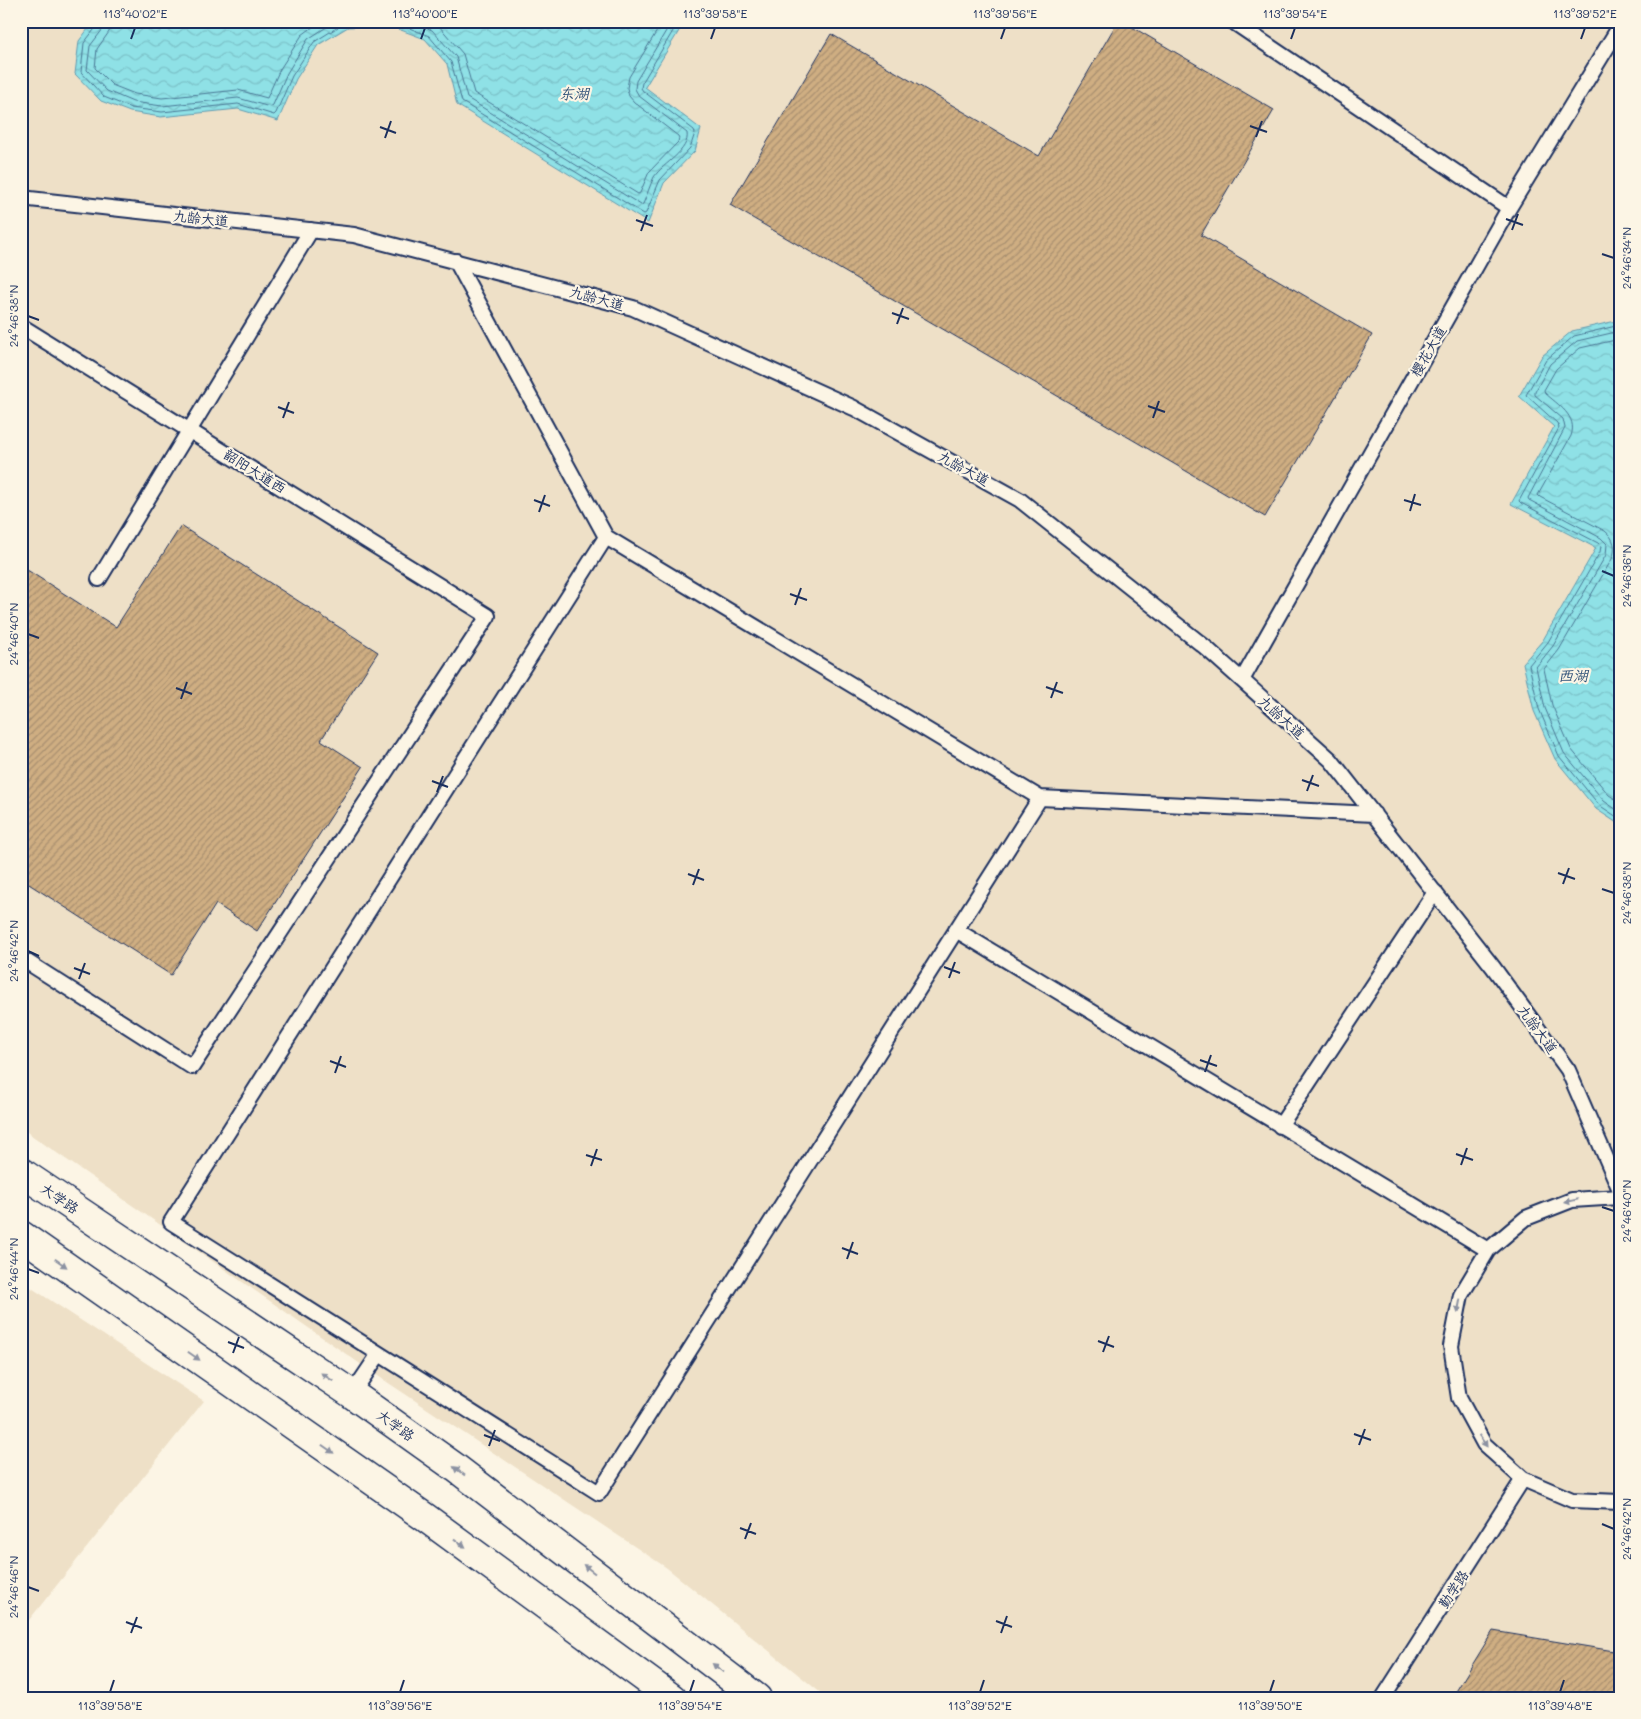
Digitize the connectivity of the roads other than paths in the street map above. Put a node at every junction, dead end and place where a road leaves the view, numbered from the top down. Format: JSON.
{"nodes":[{"id":1,"x":1232,"y":21,"type":"edge"},
{"id":2,"x":1620,"y":26,"type":"edge"},
{"id":3,"x":21,"y":198,"type":"edge"},
{"id":4,"x":1509,"y":208,"type":"junction"},
{"id":5,"x":311,"y":230,"type":"junction"},
{"id":6,"x":456,"y":261,"type":"junction"},
{"id":7,"x":21,"y":326,"type":"edge"},
{"id":8,"x":190,"y":431,"type":"junction"},
{"id":9,"x":606,"y":537,"type":"junction"},
{"id":10,"x":99,"y":579,"type":"dead end"},
{"id":11,"x":1242,"y":680,"type":"junction"},
{"id":12,"x":1040,"y":798,"type":"junction"},
{"id":13,"x":1374,"y":814,"type":"junction"},
{"id":14,"x":1435,"y":892,"type":"junction"},
{"id":15,"x":956,"y":930,"type":"junction"},
{"id":16,"x":21,"y":958,"type":"edge"},
{"id":17,"x":1280,"y":1126,"type":"junction"},
{"id":18,"x":21,"y":1172,"type":"edge"},
{"id":19,"x":1620,"y":1190,"type":"edge"},
{"id":20,"x":1620,"y":1197,"type":"edge"},
{"id":21,"x":21,"y":1235,"type":"edge"},
{"id":22,"x":1488,"y":1250,"type":"junction"},
{"id":23,"x":379,"y":1354,"type":"junction"},
{"id":24,"x":352,"y":1394,"type":"junction"},
{"id":25,"x":1523,"y":1480,"type":"junction"},
{"id":26,"x":1620,"y":1502,"type":"edge"},
{"id":27,"x":672,"y":1698,"type":"edge"},
{"id":28,"x":757,"y":1698,"type":"edge"},
{"id":29,"x":1383,"y":1698,"type":"edge"}],
"edges":[{"from":1,"to":4,"type":"lane"},
{"from":2,"to":4,"type":"lane","name":"樱花大道"},
{"from":3,"to":5,"type":"lane","name":"九龄大道"},
{"from":4,"to":11,"type":"lane","name":"樱花大道"},
{"from":5,"to":6,"type":"lane","name":"九龄大道"},
{"from":5,"to":8,"type":"lane"},
{"from":6,"to":9,"type":"lane"},
{"from":6,"to":11,"type":"lane","name":"九龄大道"},
{"from":7,"to":8,"type":"lane","name":"韶阳大道西"},
{"from":8,"to":10,"type":"lane"},
{"from":8,"to":16,"type":"lane","name":"韶阳大道西"},
{"from":9,"to":12,"type":"lane"},
{"from":9,"to":23,"type":"lane"},
{"from":11,"to":13,"type":"lane","name":"九龄大道"},
{"from":12,"to":13,"type":"lane"},
{"from":12,"to":15,"type":"lane"},
{"from":13,"to":14,"type":"lane","name":"九龄大道"},
{"from":14,"to":17,"type":"lane"},
{"from":14,"to":19,"type":"lane","name":"九龄大道"},
{"from":15,"to":17,"type":"lane"},
{"from":15,"to":23,"type":"lane"},
{"from":17,"to":22,"type":"lane"},
{"from":24,"to":18,"type":"main road","name":"大学路","one_way":true},
{"from":20,"to":22,"type":"lane","one_way":true},
{"from":21,"to":27,"type":"main road","one_way":true},
{"from":22,"to":25,"type":"lane","one_way":true},
{"from":23,"to":24,"type":"lane"},
{"from":28,"to":24,"type":"main road","name":"大学路","one_way":true},
{"from":25,"to":26,"type":"lane"},
{"from":25,"to":29,"type":"lane","name":"勤学路"}]}
